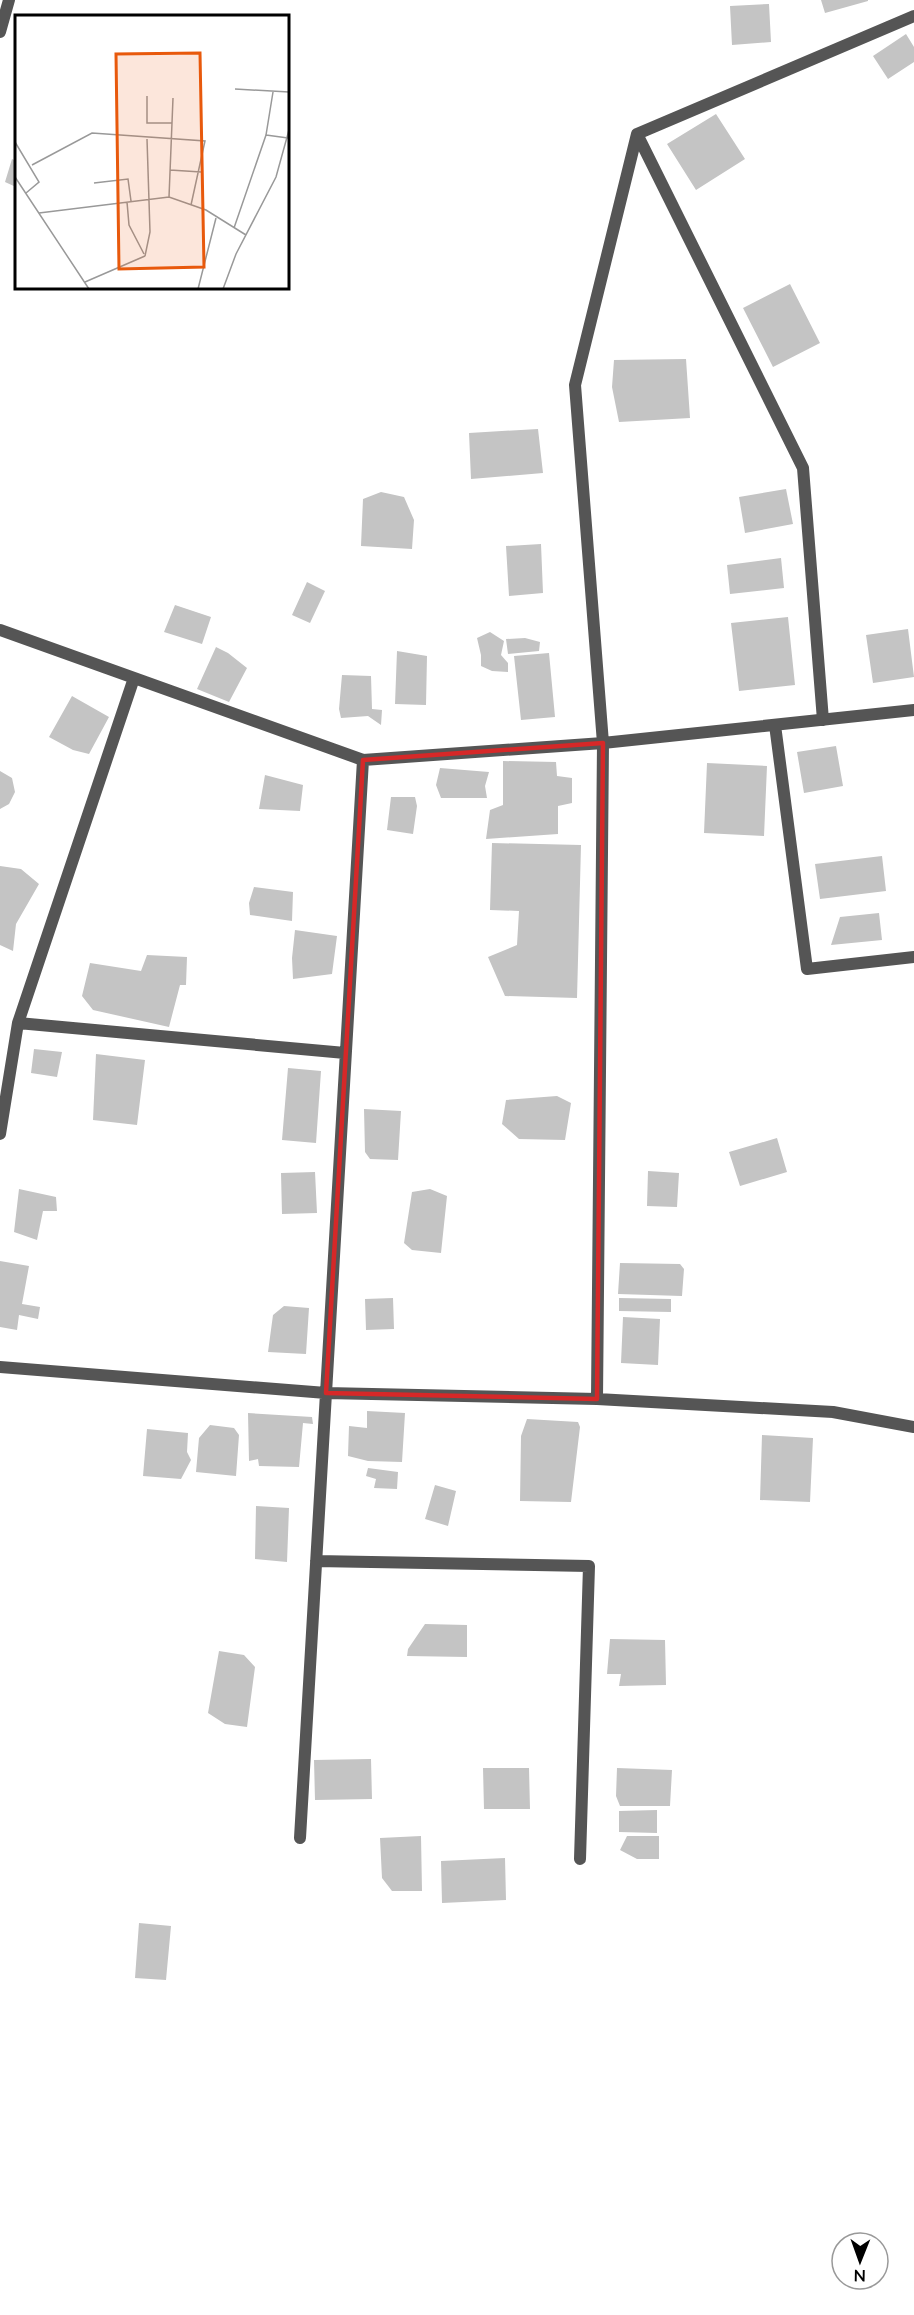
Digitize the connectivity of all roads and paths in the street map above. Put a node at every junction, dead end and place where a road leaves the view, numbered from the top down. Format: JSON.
{"nodes":[{"id":1,"x":9,"y":0,"type":"edge"},
{"id":2,"x":914,"y":16,"type":"edge"},
{"id":3,"x":0,"y":32,"type":"edge"},
{"id":4,"x":637,"y":134,"type":"junction"},
{"id":5,"x":0,"y":630,"type":"edge"},
{"id":6,"x":134,"y":678,"type":"junction"},
{"id":7,"x":914,"y":710,"type":"edge"},
{"id":8,"x":823,"y":720,"type":"junction"},
{"id":9,"x":775,"y":725,"type":"junction"},
{"id":10,"x":603,"y":743,"type":"junction"},
{"id":11,"x":363,"y":760,"type":"junction"},
{"id":12,"x":914,"y":957,"type":"edge"},
{"id":13,"x":18,"y":1023,"type":"junction"},
{"id":14,"x":345,"y":1053,"type":"junction"},
{"id":15,"x":0,"y":1134,"type":"edge"},
{"id":16,"x":0,"y":1367,"type":"edge"},
{"id":17,"x":326,"y":1393,"type":"junction"},
{"id":18,"x":597,"y":1399,"type":"junction"},
{"id":19,"x":914,"y":1427,"type":"edge"},
{"id":20,"x":316,"y":1562,"type":"junction"},
{"id":21,"x":300,"y":1838,"type":"dead end"},
{"id":22,"x":580,"y":1859,"type":"dead end"}],
"edges":[{"from":1,"to":3,"type":"street"},
{"from":2,"to":4,"type":"street"},
{"from":4,"to":8,"type":"street"},
{"from":4,"to":10,"type":"street"},
{"from":5,"to":6,"type":"street"},
{"from":6,"to":11,"type":"street"},
{"from":6,"to":13,"type":"street"},
{"from":7,"to":8,"type":"street"},
{"from":8,"to":9,"type":"street"},
{"from":9,"to":10,"type":"street"},
{"from":9,"to":12,"type":"street"},
{"from":10,"to":11,"type":"street"},
{"from":10,"to":18,"type":"street"},
{"from":11,"to":14,"type":"street"},
{"from":13,"to":14,"type":"street"},
{"from":13,"to":15,"type":"street"},
{"from":14,"to":17,"type":"street"},
{"from":16,"to":17,"type":"street"},
{"from":17,"to":18,"type":"street"},
{"from":17,"to":20,"type":"street"},
{"from":18,"to":19,"type":"street"},
{"from":20,"to":21,"type":"street"},
{"from":20,"to":22,"type":"street"}]}
